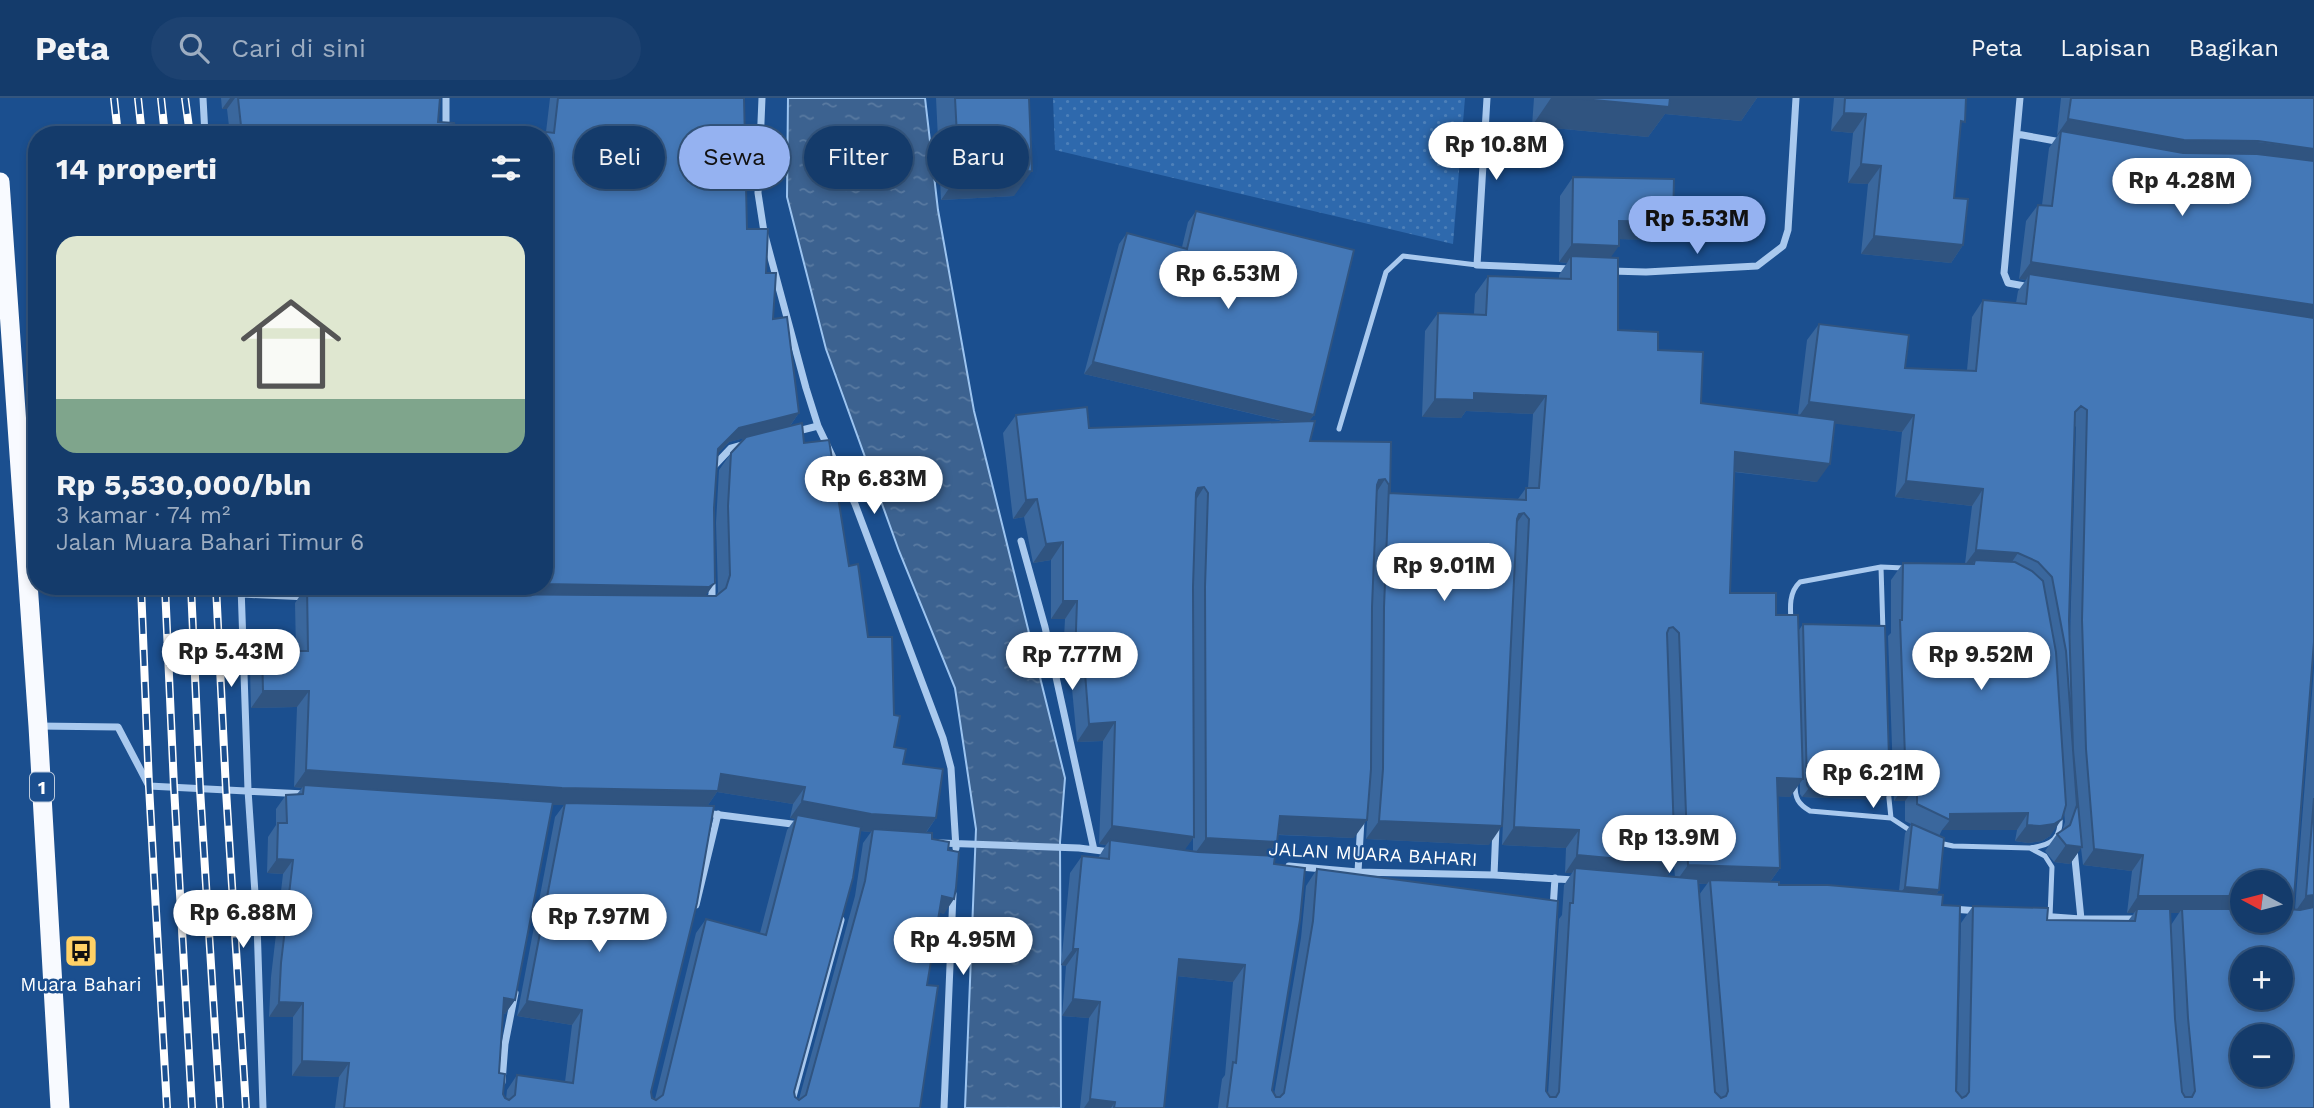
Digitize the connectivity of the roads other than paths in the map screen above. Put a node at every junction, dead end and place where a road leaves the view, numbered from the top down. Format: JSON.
{"nodes":[{"id":1,"x":202,"y":98,"type":"edge"},
{"id":2,"x":446,"y":98,"type":"edge"},
{"id":3,"x":762,"y":98,"type":"edge"},
{"id":4,"x":1487,"y":98,"type":"edge"},
{"id":5,"x":1796,"y":98,"type":"edge"},
{"id":6,"x":2020,"y":98,"type":"edge"},
{"id":7,"x":204,"y":126,"type":"edge"},
{"id":8,"x":446,"y":126,"type":"edge"},
{"id":9,"x":2017,"y":134,"type":"junction"},
{"id":10,"x":2064,"y":143,"type":"edge"},
{"id":11,"x":0,"y":182,"type":"edge"},
{"id":12,"x":1477,"y":265,"type":"junction"},
{"id":13,"x":1581,"y":270,"type":"edge"},
{"id":14,"x":1606,"y":271,"type":"edge"},
{"id":15,"x":2039,"y":289,"type":"edge"},
{"id":16,"x":818,"y":426,"type":"junction"},
{"id":17,"x":1339,"y":429,"type":"dead end"},
{"id":18,"x":784,"y":434,"type":"edge"},
{"id":19,"x":751,"y":442,"type":"edge"},
{"id":20,"x":711,"y":475,"type":"edge"},
{"id":21,"x":1021,"y":541,"type":"dead end"},
{"id":22,"x":1881,"y":567,"type":"junction"},
{"id":23,"x":1909,"y":569,"type":"edge"},
{"id":24,"x":712,"y":578,"type":"edge"},
{"id":25,"x":28,"y":583,"type":"edge"},
{"id":26,"x":29,"y":595,"type":"edge"},
{"id":27,"x":241,"y":595,"type":"edge"},
{"id":28,"x":296,"y":595,"type":"edge"},
{"id":29,"x":318,"y":597,"type":"edge"},
{"id":30,"x":701,"y":608,"type":"edge"},
{"id":31,"x":1791,"y":634,"type":"edge"},
{"id":32,"x":1883,"y":634,"type":"edge"},
{"id":33,"x":38,"y":726,"type":"junction"},
{"id":34,"x":1887,"y":780,"type":"edge"},
{"id":35,"x":1794,"y":782,"type":"edge"},
{"id":36,"x":248,"y":790,"type":"junction"},
{"id":37,"x":317,"y":795,"type":"edge"},
{"id":38,"x":2060,"y":809,"type":"edge"},
{"id":39,"x":1362,"y":811,"type":"edge"},
{"id":40,"x":690,"y":813,"type":"edge"},
{"id":41,"x":718,"y":814,"type":"junction"},
{"id":42,"x":1891,"y":818,"type":"junction"},
{"id":43,"x":1496,"y":821,"type":"edge"},
{"id":44,"x":813,"y":827,"type":"edge"},
{"id":45,"x":2073,"y":835,"type":"edge"},
{"id":46,"x":1919,"y":836,"type":"edge"},
{"id":47,"x":932,"y":842,"type":"edge"},
{"id":48,"x":1933,"y":842,"type":"edge"},
{"id":49,"x":960,"y":844,"type":"junction"},
{"id":50,"x":2030,"y":848,"type":"junction"},
{"id":51,"x":1094,"y":850,"type":"junction"},
{"id":52,"x":1121,"y":854,"type":"edge"},
{"id":53,"x":956,"y":856,"type":"edge"},
{"id":54,"x":1275,"y":866,"type":"edge"},
{"id":55,"x":1301,"y":867,"type":"junction"},
{"id":56,"x":1358,"y":872,"type":"junction"},
{"id":57,"x":1494,"y":875,"type":"junction"},
{"id":58,"x":1555,"y":878,"type":"junction"},
{"id":59,"x":1300,"y":879,"type":"edge"},
{"id":60,"x":1580,"y":881,"type":"edge"},
{"id":61,"x":954,"y":882,"type":"edge"},
{"id":62,"x":845,"y":907,"type":"edge"},
{"id":63,"x":1942,"y":908,"type":"edge"},
{"id":64,"x":1956,"y":909,"type":"junction"},
{"id":65,"x":1983,"y":912,"type":"edge"},
{"id":66,"x":694,"y":916,"type":"edge"},
{"id":67,"x":2037,"y":916,"type":"edge"},
{"id":68,"x":1553,"y":917,"type":"edge"},
{"id":69,"x":2050,"y":917,"type":"junction"},
{"id":70,"x":2081,"y":919,"type":"junction"},
{"id":71,"x":2151,"y":919,"type":"edge"},
{"id":72,"x":1955,"y":922,"type":"edge"},
{"id":73,"x":516,"y":987,"type":"edge"},
{"id":74,"x":501,"y":1089,"type":"edge"},
{"id":75,"x":60,"y":1108,"type":"edge"},
{"id":76,"x":263,"y":1108,"type":"edge"},
{"id":77,"x":790,"y":1108,"type":"edge"},
{"id":78,"x":944,"y":1108,"type":"edge"}],
"edges":[{"from":1,"to":7,"type":"street"},
{"from":2,"to":8,"type":"street"},
{"from":3,"to":16,"type":"street"},
{"from":4,"to":12,"type":"street"},
{"from":5,"to":14,"type":"street"},
{"from":6,"to":9,"type":"street"},
{"from":9,"to":10,"type":"street"},
{"from":9,"to":15,"type":"street"},
{"from":11,"to":25,"type":"highway","number":"1"},
{"from":12,"to":13,"type":"street"},
{"from":12,"to":17,"type":"lane"},
{"from":16,"to":18,"type":"street"},
{"from":16,"to":49,"type":"street"},
{"from":19,"to":20,"type":"street"},
{"from":21,"to":51,"type":"street"},
{"from":22,"to":23,"type":"lane"},
{"from":22,"to":31,"type":"lane"},
{"from":22,"to":32,"type":"lane"},
{"from":24,"to":30,"type":"street"},
{"from":26,"to":33,"type":"highway","number":"1"},
{"from":27,"to":36,"type":"street"},
{"from":28,"to":29,"type":"street"},
{"from":33,"to":36,"type":"street"},
{"from":33,"to":75,"type":"highway","number":"1"},
{"from":34,"to":42,"type":"lane"},
{"from":35,"to":42,"type":"lane"},
{"from":36,"to":37,"type":"street"},
{"from":36,"to":76,"type":"street"},
{"from":38,"to":50,"type":"lane"},
{"from":39,"to":56,"type":"street"},
{"from":40,"to":41,"type":"street"},
{"from":41,"to":44,"type":"street"},
{"from":41,"to":66,"type":"street"},
{"from":42,"to":46,"type":"lane"},
{"from":43,"to":57,"type":"street"},
{"from":45,"to":70,"type":"street"},
{"from":47,"to":49,"type":"street"},
{"from":48,"to":50,"type":"lane"},
{"from":49,"to":51,"type":"street"},
{"from":49,"to":53,"type":"street"},
{"from":50,"to":69,"type":"lane"},
{"from":51,"to":52,"type":"street"},
{"from":54,"to":55,"type":"street","name":"JALAN MUARA BAHARI"},
{"from":55,"to":56,"type":"street","name":"JALAN MUARA BAHARI"},
{"from":55,"to":59,"type":"street"},
{"from":56,"to":57,"type":"street","name":"JALAN MUARA BAHARI"},
{"from":57,"to":58,"type":"street","name":"JALAN MUARA BAHARI"},
{"from":58,"to":60,"type":"street","name":"JALAN MUARA BAHARI"},
{"from":58,"to":68,"type":"street"},
{"from":61,"to":78,"type":"street"},
{"from":62,"to":77,"type":"street"},
{"from":63,"to":64,"type":"street"},
{"from":64,"to":65,"type":"street"},
{"from":64,"to":72,"type":"street"},
{"from":67,"to":69,"type":"street"},
{"from":69,"to":70,"type":"street"},
{"from":70,"to":71,"type":"street"},
{"from":73,"to":74,"type":"street"}]}
